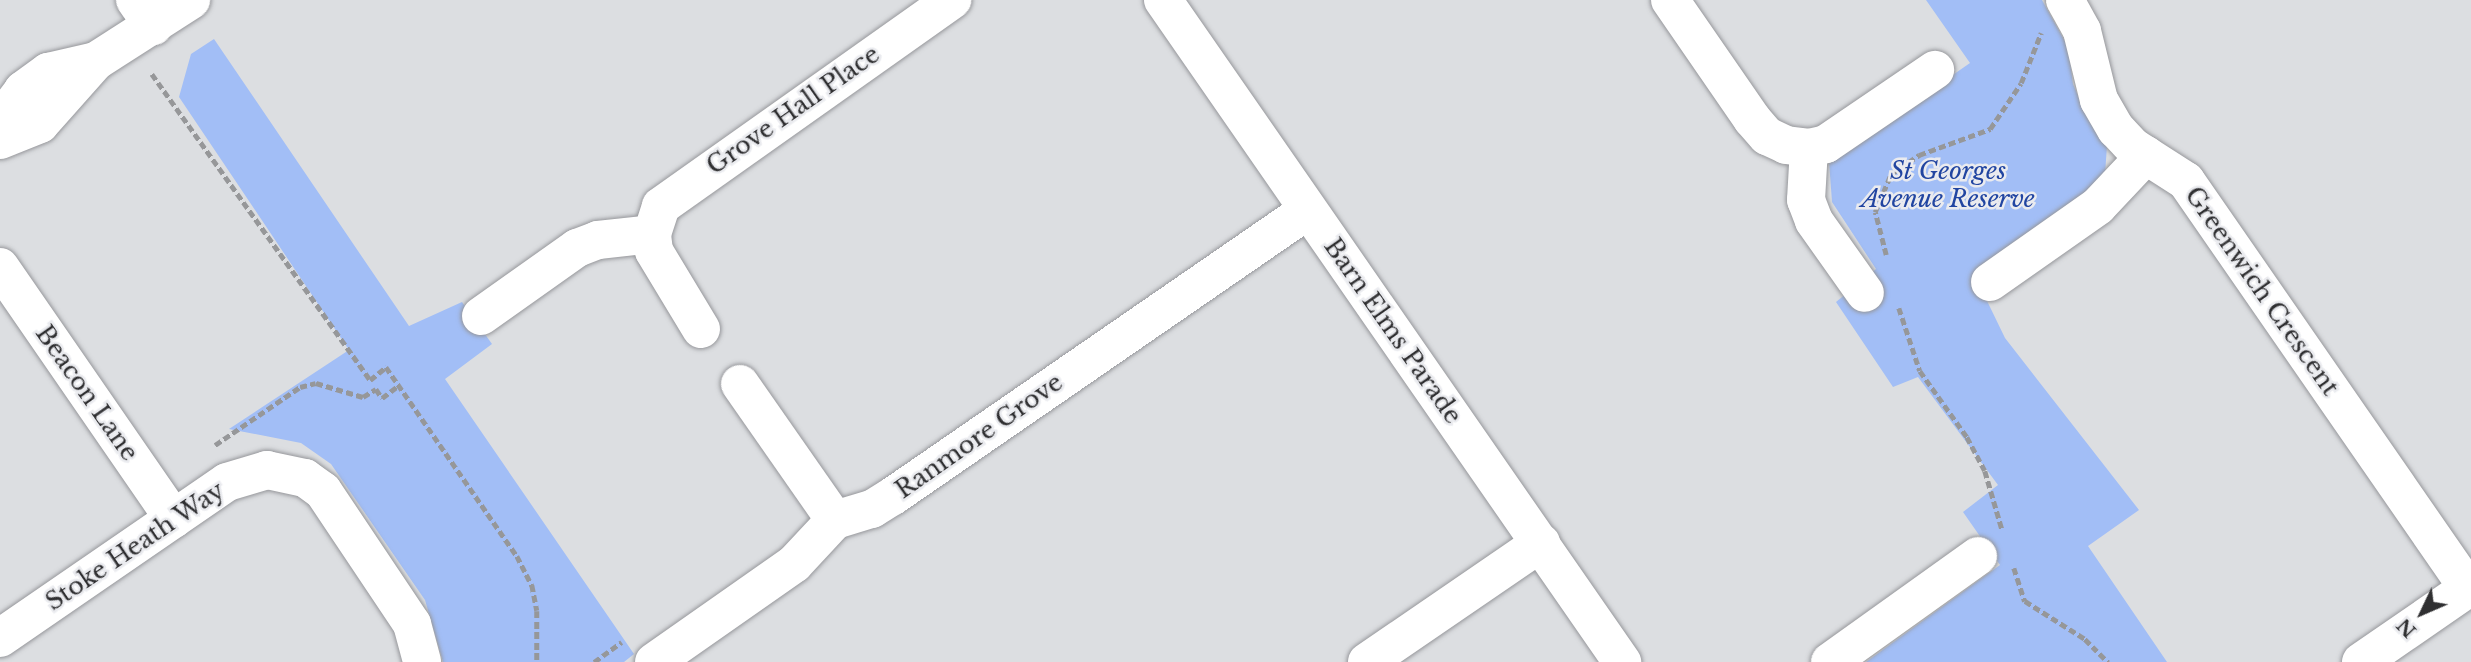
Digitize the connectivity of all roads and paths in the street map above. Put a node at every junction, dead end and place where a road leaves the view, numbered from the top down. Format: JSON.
{"nodes":[{"id":1,"x":191,"y":0,"type":"edge"},
{"id":2,"x":952,"y":0,"type":"edge"},
{"id":3,"x":1163,"y":0,"type":"edge"},
{"id":4,"x":1671,"y":0,"type":"edge"},
{"id":5,"x":144,"y":13,"type":"edge"},
{"id":6,"x":2053,"y":14,"type":"edge"},
{"id":7,"x":96,"y":61,"type":"junction"},
{"id":8,"x":1935,"y":70,"type":"dead end"},
{"id":9,"x":152,"y":74,"type":"dead end"},
{"id":10,"x":0,"y":121,"type":"edge"},
{"id":11,"x":0,"y":140,"type":"edge"},
{"id":12,"x":1809,"y":148,"type":"junction"},
{"id":13,"x":2146,"y":155,"type":"junction"},
{"id":14,"x":1308,"y":210,"type":"junction"},
{"id":15,"x":652,"y":234,"type":"junction"},
{"id":16,"x":0,"y":267,"type":"edge"},
{"id":17,"x":1990,"y":282,"type":"dead end"},
{"id":18,"x":1884,"y":288,"type":"junction"},
{"id":19,"x":481,"y":316,"type":"dead end"},
{"id":20,"x":701,"y":329,"type":"dead end"},
{"id":21,"x":740,"y":384,"type":"dead end"},
{"id":22,"x":399,"y":385,"type":"junction"},
{"id":23,"x":213,"y":447,"type":"dead end"},
{"id":24,"x":174,"y":519,"type":"junction"},
{"id":25,"x":835,"y":520,"type":"junction"},
{"id":26,"x":1541,"y":543,"type":"junction"},
{"id":27,"x":1998,"y":550,"type":"junction"},
{"id":28,"x":2470,"y":587,"type":"edge"},
{"id":29,"x":0,"y":638,"type":"edge"},
{"id":30,"x":422,"y":662,"type":"edge"},
{"id":31,"x":537,"y":662,"type":"edge"},
{"id":32,"x":654,"y":662,"type":"edge"},
{"id":33,"x":1367,"y":662,"type":"edge"},
{"id":34,"x":1622,"y":662,"type":"edge"},
{"id":35,"x":1830,"y":662,"type":"edge"},
{"id":36,"x":2108,"y":662,"type":"edge"},
{"id":37,"x":2361,"y":662,"type":"edge"}],
"edges":[{"from":1,"to":5,"type":"street"},
{"from":2,"to":15,"type":"street","name":"Grove Hall Place"},
{"from":3,"to":14,"type":"street","name":"Barn Elms Parade"},
{"from":4,"to":12,"type":"street"},
{"from":5,"to":7,"type":"street"},
{"from":6,"to":13,"type":"street","name":"Greenwich Crescent"},
{"from":6,"to":18,"type":"path"},
{"from":7,"to":10,"type":"street"},
{"from":7,"to":11,"type":"street"},
{"from":8,"to":12,"type":"street"},
{"from":9,"to":22,"type":"path"},
{"from":12,"to":18,"type":"street"},
{"from":13,"to":17,"type":"street"},
{"from":13,"to":28,"type":"street","name":"Greenwich Crescent"},
{"from":14,"to":25,"type":"street","name":"Ranmore Grove"},
{"from":14,"to":26,"type":"street","name":"Barn Elms Parade"},
{"from":15,"to":19,"type":"street"},
{"from":15,"to":20,"type":"street"},
{"from":16,"to":24,"type":"street","name":"Beacon Lane"},
{"from":18,"to":27,"type":"path"},
{"from":21,"to":25,"type":"street"},
{"from":22,"to":23,"type":"path"},
{"from":22,"to":31,"type":"path"},
{"from":24,"to":29,"type":"street","name":"Stoke Heath Way"},
{"from":24,"to":30,"type":"street","name":"Stoke Heath Way"},
{"from":25,"to":32,"type":"street"},
{"from":26,"to":33,"type":"street"},
{"from":26,"to":34,"type":"street","name":"Barn Elms Parade"},
{"from":27,"to":35,"type":"street"},
{"from":27,"to":36,"type":"path"},
{"from":28,"to":37,"type":"street"}]}
